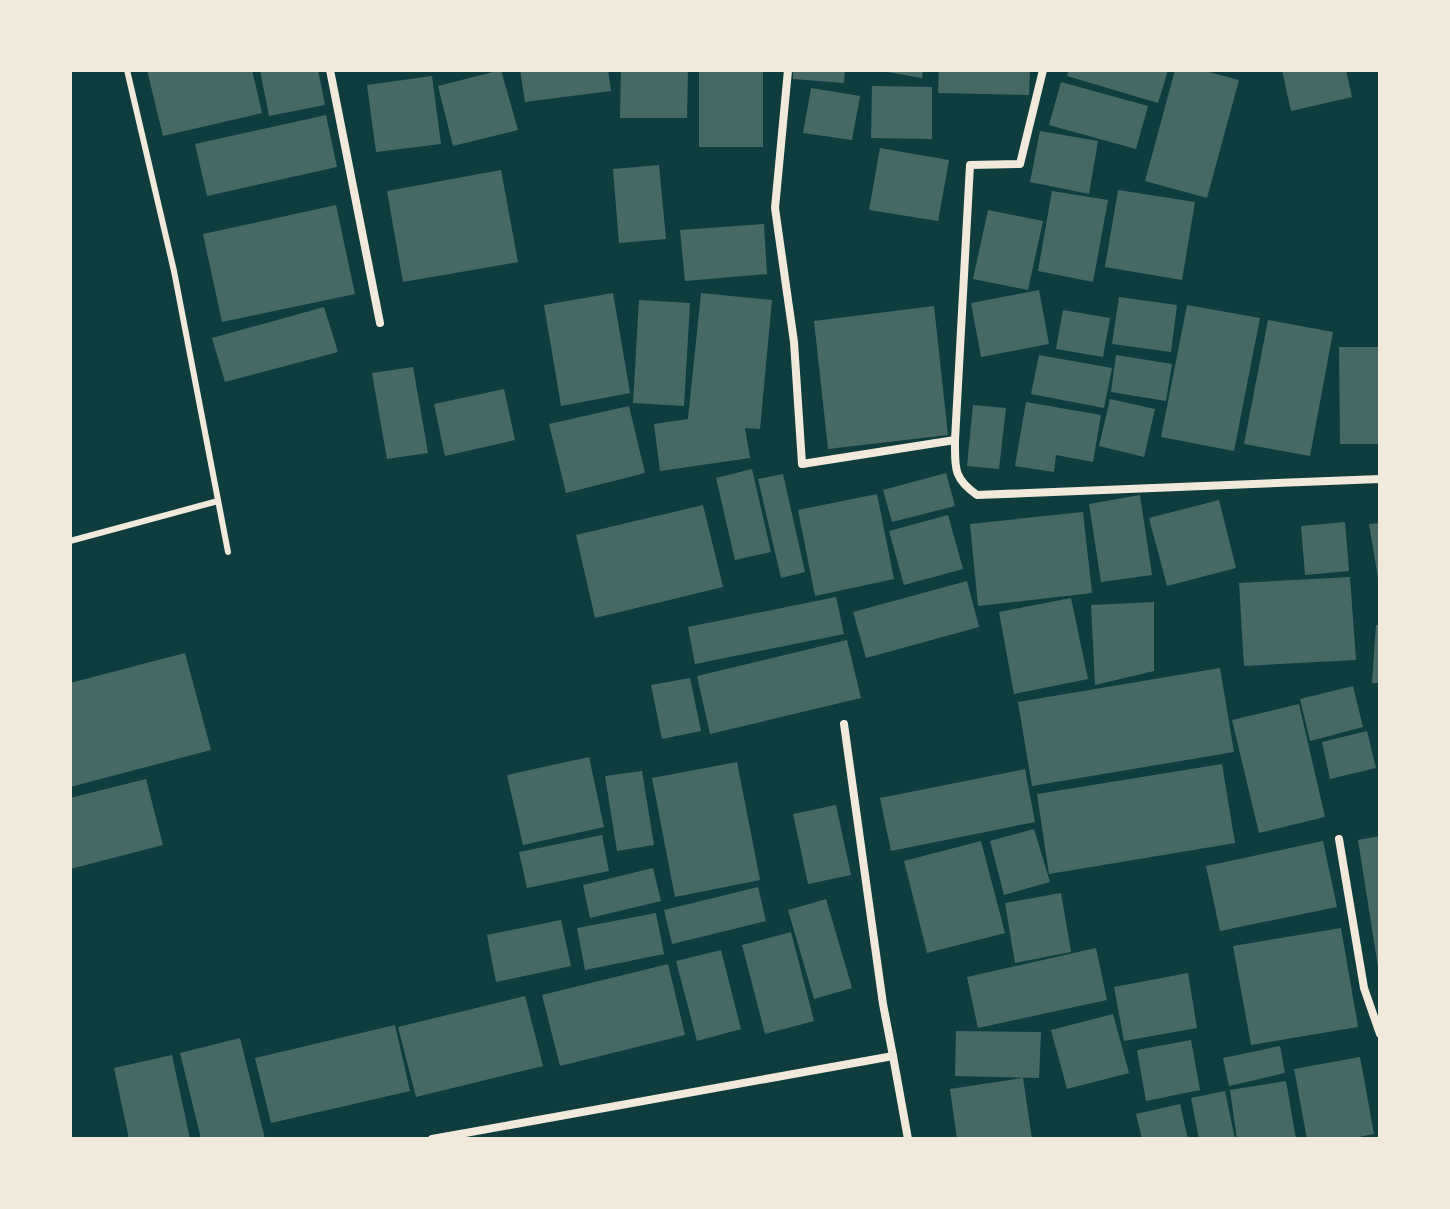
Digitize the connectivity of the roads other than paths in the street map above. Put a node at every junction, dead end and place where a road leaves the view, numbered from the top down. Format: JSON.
{"nodes":[{"id":1,"x":127,"y":70,"type":"edge"},
{"id":2,"x":330,"y":70,"type":"edge"},
{"id":3,"x":788,"y":70,"type":"edge"},
{"id":4,"x":1043,"y":70,"type":"edge"},
{"id":5,"x":380,"y":323,"type":"dead end"},
{"id":6,"x":955,"y":440,"type":"junction"},
{"id":7,"x":1380,"y":479,"type":"edge"},
{"id":8,"x":218,"y":501,"type":"junction"},
{"id":9,"x":70,"y":541,"type":"edge"},
{"id":10,"x":228,"y":552,"type":"dead end"},
{"id":11,"x":844,"y":724,"type":"dead end"},
{"id":12,"x":1339,"y":839,"type":"dead end"},
{"id":13,"x":1380,"y":1034,"type":"edge"},
{"id":14,"x":893,"y":1056,"type":"junction"},
{"id":15,"x":432,"y":1139,"type":"edge"},
{"id":16,"x":908,"y":1139,"type":"edge"}],
"edges":[{"from":1,"to":8,"type":"lane"},
{"from":2,"to":5,"type":"street"},
{"from":3,"to":6,"type":"street"},
{"from":4,"to":6,"type":"street"},
{"from":6,"to":7,"type":"street"},
{"from":8,"to":9,"type":"lane"},
{"from":8,"to":10,"type":"lane"},
{"from":11,"to":14,"type":"street"},
{"from":12,"to":13,"type":"street"},
{"from":14,"to":15,"type":"street"},
{"from":14,"to":16,"type":"street"}]}
